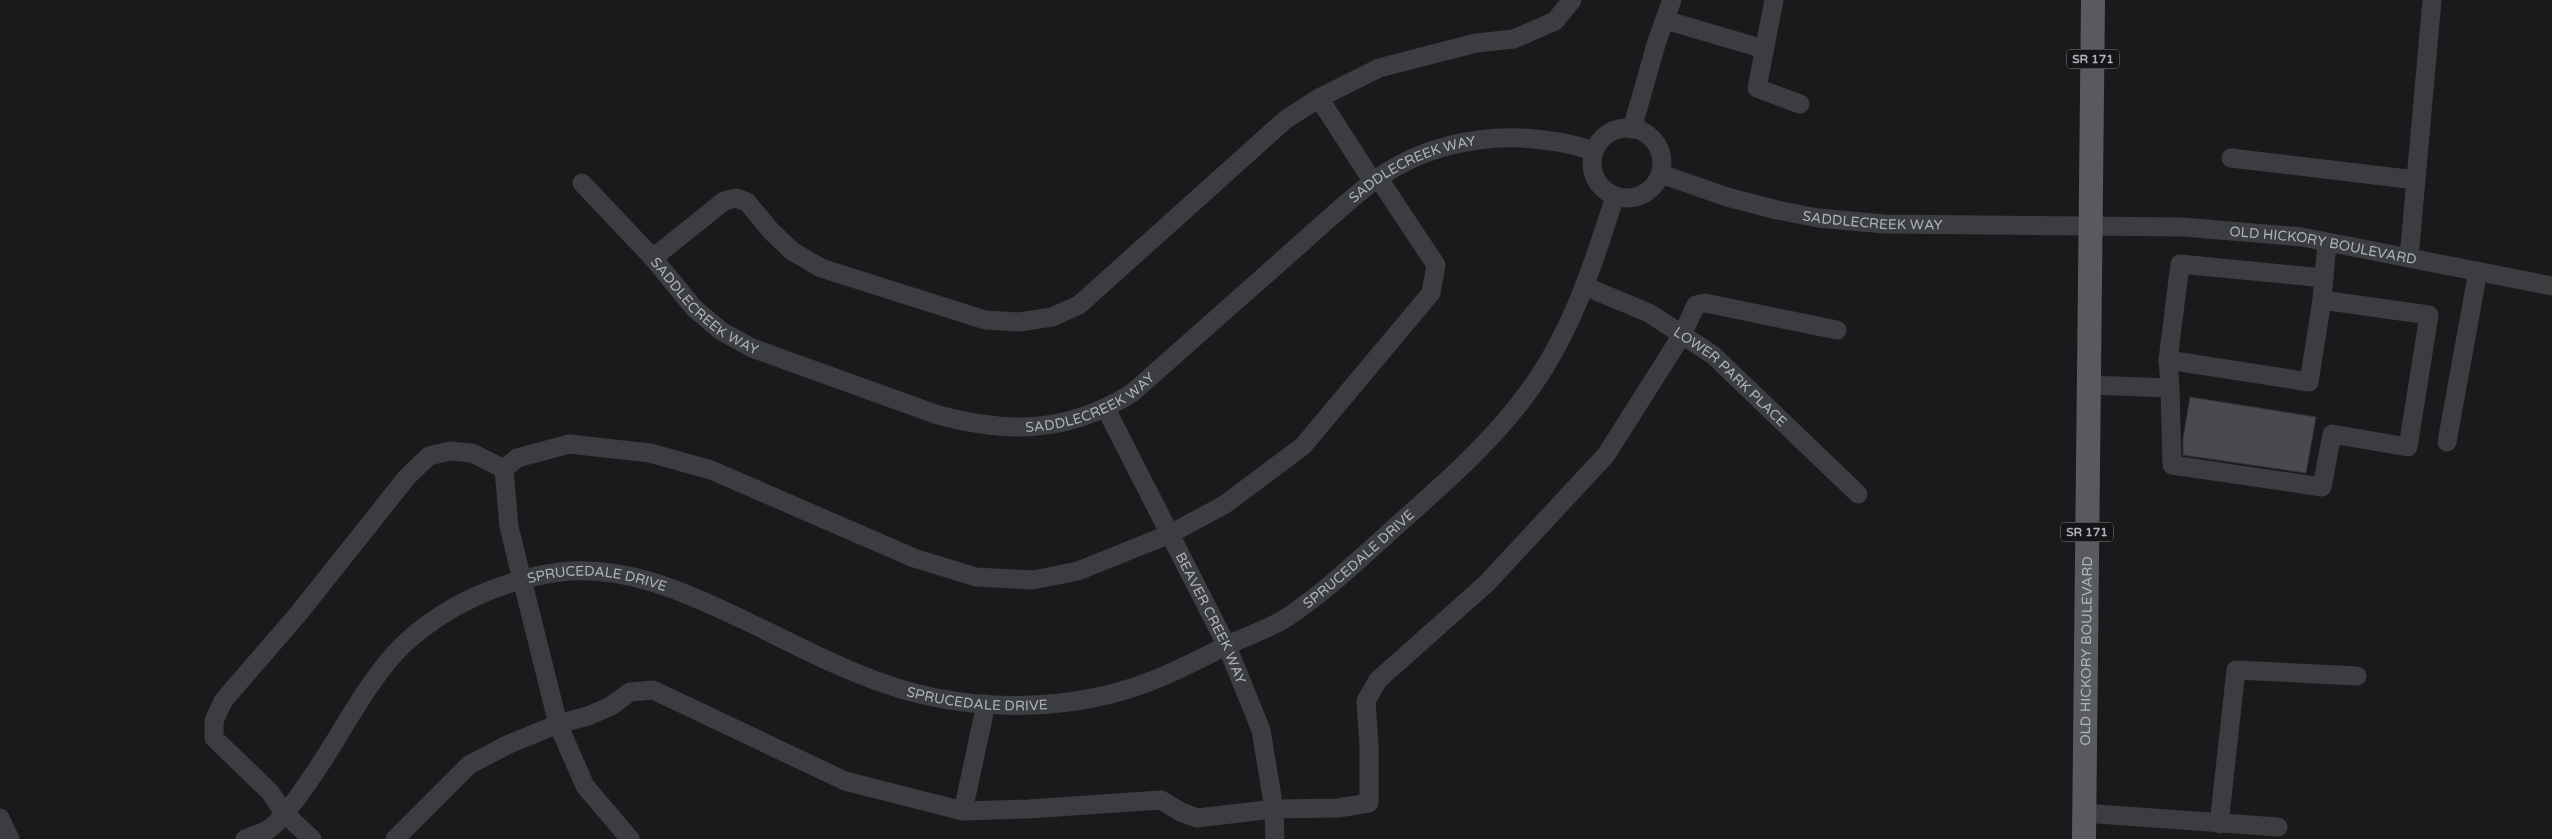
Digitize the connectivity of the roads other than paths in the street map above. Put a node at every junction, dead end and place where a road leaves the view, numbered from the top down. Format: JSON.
{"nodes":[{"id":1,"x":1572,"y":0,"type":"edge"},
{"id":2,"x":1672,"y":0,"type":"edge"},
{"id":3,"x":1774,"y":0,"type":"edge"},
{"id":4,"x":2093,"y":0,"type":"edge"},
{"id":5,"x":2432,"y":0,"type":"edge"},
{"id":6,"x":1665,"y":20,"type":"junction"},
{"id":7,"x":1764,"y":49,"type":"junction"},
{"id":8,"x":1319,"y":98,"type":"junction"},
{"id":9,"x":1800,"y":104,"type":"dead end"},
{"id":10,"x":1632,"y":129,"type":"junction"},
{"id":11,"x":1594,"y":151,"type":"junction"},
{"id":12,"x":2230,"y":158,"type":"dead end"},
{"id":13,"x":1661,"y":174,"type":"junction"},
{"id":14,"x":1376,"y":180,"type":"junction"},
{"id":15,"x":2416,"y":180,"type":"junction"},
{"id":16,"x":582,"y":183,"type":"dead end"},
{"id":17,"x":1615,"y":196,"type":"junction"},
{"id":18,"x":2091,"y":225,"type":"junction"},
{"id":19,"x":2327,"y":242,"type":"junction"},
{"id":20,"x":654,"y":258,"type":"junction"},
{"id":21,"x":2409,"y":258,"type":"junction"},
{"id":22,"x":2478,"y":271,"type":"junction"},
{"id":23,"x":2324,"y":278,"type":"junction"},
{"id":24,"x":1584,"y":286,"type":"junction"},
{"id":25,"x":2552,"y":286,"type":"edge"},
{"id":26,"x":2322,"y":300,"type":"junction"},
{"id":27,"x":1837,"y":330,"type":"dead end"},
{"id":28,"x":1682,"y":335,"type":"junction"},
{"id":29,"x":2168,"y":360,"type":"junction"},
{"id":30,"x":2089,"y":385,"type":"junction"},
{"id":31,"x":2170,"y":388,"type":"junction"},
{"id":32,"x":1106,"y":409,"type":"junction"},
{"id":33,"x":2448,"y":442,"type":"dead end"},
{"id":34,"x":504,"y":469,"type":"junction"},
{"id":35,"x":1858,"y":494,"type":"dead end"},
{"id":36,"x":1170,"y":534,"type":"junction"},
{"id":37,"x":522,"y":580,"type":"junction"},
{"id":38,"x":1227,"y":646,"type":"junction"},
{"id":39,"x":2357,"y":676,"type":"dead end"},
{"id":40,"x":986,"y":704,"type":"junction"},
{"id":41,"x":558,"y":724,"type":"junction"},
{"id":42,"x":1274,"y":809,"type":"junction"},
{"id":43,"x":963,"y":811,"type":"junction"},
{"id":44,"x":284,"y":813,"type":"junction"},
{"id":45,"x":2084,"y":813,"type":"junction"},
{"id":46,"x":0,"y":818,"type":"edge"},
{"id":47,"x":2219,"y":824,"type":"junction"},
{"id":48,"x":2278,"y":827,"type":"dead end"},
{"id":49,"x":10,"y":839,"type":"edge"},
{"id":50,"x":245,"y":839,"type":"edge"},
{"id":51,"x":312,"y":839,"type":"edge"},
{"id":52,"x":395,"y":839,"type":"edge"},
{"id":53,"x":630,"y":839,"type":"edge"},
{"id":54,"x":1275,"y":839,"type":"edge"},
{"id":55,"x":2084,"y":839,"type":"edge"}],
"edges":[{"from":1,"to":8,"type":"street"},
{"from":2,"to":6,"type":"street"},
{"from":3,"to":7,"type":"street"},
{"from":4,"to":18,"type":"main road","name":"OLD HICKORY BOULEVARD","number":"SR 171"},
{"from":5,"to":15,"type":"street"},
{"from":6,"to":7,"type":"street"},
{"from":6,"to":10,"type":"street"},
{"from":7,"to":9,"type":"street"},
{"from":8,"to":14,"type":"street"},
{"from":8,"to":20,"type":"street"},
{"from":10,"to":11,"type":"street"},
{"from":10,"to":13,"type":"street"},
{"from":11,"to":14,"type":"street","name":"SADDLECREEK WAY"},
{"from":11,"to":17,"type":"street"},
{"from":12,"to":15,"type":"street"},
{"from":13,"to":17,"type":"street"},
{"from":13,"to":18,"type":"street","name":"SADDLECREEK WAY"},
{"from":14,"to":32,"type":"street","name":"SADDLECREEK WAY"},
{"from":14,"to":36,"type":"street"},
{"from":15,"to":21,"type":"street"},
{"from":16,"to":20,"type":"street","name":"SADDLECREEK WAY"},
{"from":17,"to":24,"type":"street","name":"SPRUCEDALE DRIVE"},
{"from":18,"to":19,"type":"street","name":"OLD HICKORY BOULEVARD"},
{"from":18,"to":30,"type":"main road","name":"OLD HICKORY BOULEVARD","number":"SR 171"},
{"from":19,"to":21,"type":"street","name":"OLD HICKORY BOULEVARD"},
{"from":19,"to":23,"type":"street"},
{"from":20,"to":32,"type":"street","name":"SADDLECREEK WAY"},
{"from":21,"to":22,"type":"street","name":"OLD HICKORY BOULEVARD"},
{"from":22,"to":25,"type":"street","name":"OLD HICKORY BOULEVARD"},
{"from":22,"to":33,"type":"street"},
{"from":23,"to":26,"type":"street"},
{"from":23,"to":29,"type":"street"},
{"from":24,"to":28,"type":"street","name":"LOWER PARK PLACE"},
{"from":24,"to":38,"type":"street","name":"SPRUCEDALE DRIVE"},
{"from":26,"to":29,"type":"street"},
{"from":26,"to":31,"type":"street"},
{"from":27,"to":28,"type":"street"},
{"from":28,"to":35,"type":"street","name":"LOWER PARK PLACE"},
{"from":28,"to":42,"type":"street"},
{"from":29,"to":31,"type":"street"},
{"from":30,"to":31,"type":"street"},
{"from":30,"to":45,"type":"main road","name":"OLD HICKORY BOULEVARD","number":"SR 171"},
{"from":32,"to":36,"type":"street","name":"BEAVER CREEK WAY"},
{"from":34,"to":36,"type":"street"},
{"from":34,"to":37,"type":"street"},
{"from":34,"to":44,"type":"street"},
{"from":36,"to":38,"type":"street","name":"BEAVER CREEK WAY"},
{"from":37,"to":40,"type":"street","name":"SPRUCEDALE DRIVE"},
{"from":37,"to":41,"type":"street"},
{"from":37,"to":44,"type":"street","name":"SPRUCEDALE DRIVE"},
{"from":38,"to":40,"type":"street","name":"SPRUCEDALE DRIVE"},
{"from":38,"to":42,"type":"street","name":"BEAVER CREEK WAY"},
{"from":39,"to":47,"type":"street"},
{"from":40,"to":43,"type":"street"},
{"from":41,"to":43,"type":"street"},
{"from":41,"to":52,"type":"street"},
{"from":41,"to":53,"type":"street"},
{"from":42,"to":43,"type":"street"},
{"from":42,"to":54,"type":"street","name":"BEAVER CREEK WAY"},
{"from":44,"to":50,"type":"street","name":"SPRUCEDALE DRIVE"},
{"from":44,"to":51,"type":"street"},
{"from":45,"to":47,"type":"street"},
{"from":45,"to":55,"type":"main road","name":"OLD HICKORY BOULEVARD","number":"SR 171"},
{"from":46,"to":49,"type":"street"},
{"from":47,"to":48,"type":"street"}]}
